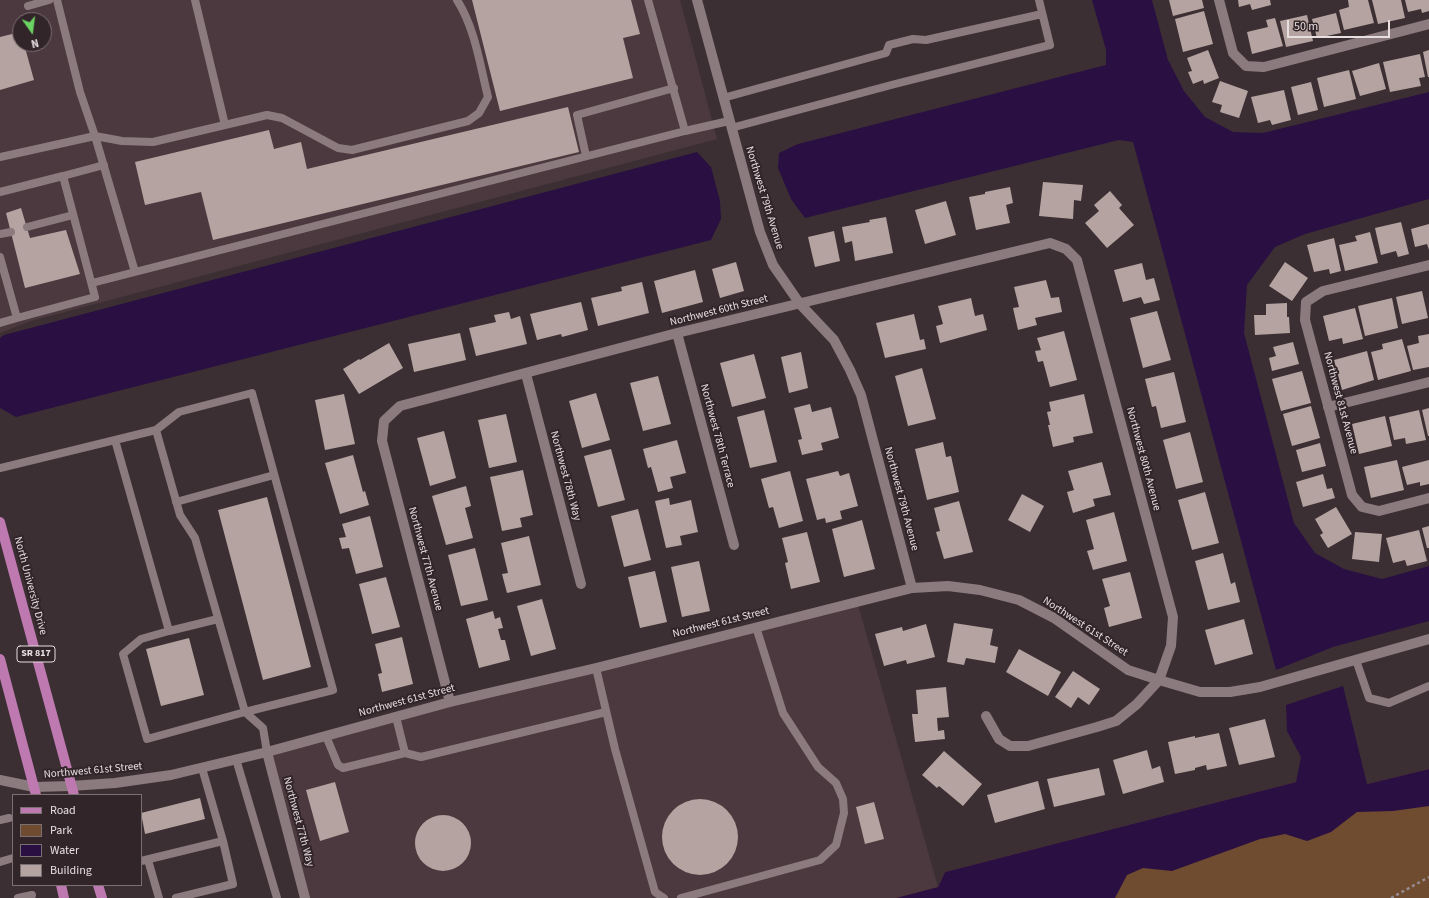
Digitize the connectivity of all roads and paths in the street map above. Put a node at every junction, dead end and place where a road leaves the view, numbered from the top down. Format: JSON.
{"nodes":[{"id":1,"x":49,"y":0,"type":"edge"},
{"id":2,"x":57,"y":0,"type":"edge"},
{"id":3,"x":195,"y":0,"type":"edge"},
{"id":4,"x":457,"y":0,"type":"edge"},
{"id":5,"x":648,"y":0,"type":"edge"},
{"id":6,"x":697,"y":0,"type":"edge"},
{"id":7,"x":1039,"y":0,"type":"edge"},
{"id":8,"x":1219,"y":0,"type":"edge"},
{"id":9,"x":28,"y":6,"type":"dead end"},
{"id":10,"x":1042,"y":14,"type":"junction"},
{"id":11,"x":1429,"y":24,"type":"edge"},
{"id":12,"x":674,"y":88,"type":"junction"},
{"id":13,"x":723,"y":98,"type":"junction"},
{"id":14,"x":730,"y":124,"type":"junction"},
{"id":15,"x":225,"y":125,"type":"junction"},
{"id":16,"x":685,"y":131,"type":"junction"},
{"id":17,"x":95,"y":136,"type":"junction"},
{"id":18,"x":586,"y":156,"type":"junction"},
{"id":19,"x":0,"y":157,"type":"edge"},
{"id":20,"x":104,"y":165,"type":"junction"},
{"id":21,"x":62,"y":176,"type":"junction"},
{"id":22,"x":0,"y":192,"type":"edge"},
{"id":23,"x":73,"y":215,"type":"junction"},
{"id":24,"x":27,"y":227,"type":"dead end"},
{"id":25,"x":11,"y":232,"type":"dead end"},
{"id":26,"x":0,"y":234,"type":"edge"},
{"id":27,"x":1066,"y":249,"type":"joint"},
{"id":28,"x":0,"y":257,"type":"edge"},
{"id":29,"x":1429,"y":265,"type":"edge"},
{"id":30,"x":135,"y":272,"type":"junction"},
{"id":31,"x":92,"y":283,"type":"junction"},
{"id":32,"x":800,"y":304,"type":"junction"},
{"id":33,"x":17,"y":318,"type":"junction"},
{"id":34,"x":0,"y":323,"type":"edge"},
{"id":35,"x":677,"y":333,"type":"junction"},
{"id":36,"x":526,"y":374,"type":"junction"},
{"id":37,"x":1429,"y":382,"type":"edge"},
{"id":38,"x":1328,"y":407,"type":"junction"},
{"id":39,"x":384,"y":421,"type":"joint"},
{"id":40,"x":156,"y":430,"type":"junction"},
{"id":41,"x":115,"y":440,"type":"junction"},
{"id":42,"x":0,"y":468,"type":"edge"},
{"id":43,"x":274,"y":475,"type":"junction"},
{"id":44,"x":1429,"y":498,"type":"edge"},
{"id":45,"x":176,"y":502,"type":"junction"},
{"id":46,"x":0,"y":522,"type":"edge"},
{"id":47,"x":734,"y":545,"type":"dead end"},
{"id":48,"x":581,"y":584,"type":"dead end"},
{"id":49,"x":912,"y":588,"type":"junction"},
{"id":50,"x":218,"y":619,"type":"junction"},
{"id":51,"x":756,"y":627,"type":"junction"},
{"id":52,"x":169,"y":631,"type":"junction"},
{"id":53,"x":1429,"y":639,"type":"edge"},
{"id":54,"x":0,"y":659,"type":"edge"},
{"id":55,"x":1356,"y":660,"type":"junction"},
{"id":56,"x":596,"y":668,"type":"junction"},
{"id":57,"x":1159,"y":680,"type":"junction"},
{"id":58,"x":1429,"y":686,"type":"edge"},
{"id":59,"x":450,"y":702,"type":"junction"},
{"id":60,"x":245,"y":712,"type":"junction"},
{"id":61,"x":606,"y":712,"type":"junction"},
{"id":62,"x":986,"y":716,"type":"dead end"},
{"id":63,"x":396,"y":717,"type":"junction"},
{"id":64,"x":326,"y":736,"type":"junction"},
{"id":65,"x":267,"y":752,"type":"junction"},
{"id":66,"x":405,"y":753,"type":"junction"},
{"id":67,"x":236,"y":759,"type":"junction"},
{"id":68,"x":202,"y":768,"type":"junction"},
{"id":69,"x":0,"y":780,"type":"edge"},
{"id":70,"x":35,"y":791,"type":"edge"},
{"id":71,"x":72,"y":791,"type":"edge"},
{"id":72,"x":9,"y":818,"type":"dead end"},
{"id":73,"x":0,"y":820,"type":"edge"},
{"id":74,"x":223,"y":841,"type":"junction"},
{"id":75,"x":12,"y":858,"type":"edge"},
{"id":76,"x":145,"y":860,"type":"edge"},
{"id":77,"x":0,"y":862,"type":"edge"},
{"id":78,"x":1429,"y":877,"type":"edge"},
{"id":79,"x":61,"y":886,"type":"edge"},
{"id":80,"x":98,"y":886,"type":"edge"},
{"id":81,"x":32,"y":895,"type":"dead end"},
{"id":82,"x":18,"y":898,"type":"edge"},
{"id":83,"x":64,"y":898,"type":"edge"},
{"id":84,"x":102,"y":898,"type":"edge"},
{"id":85,"x":159,"y":898,"type":"edge"},
{"id":86,"x":176,"y":898,"type":"edge"},
{"id":87,"x":277,"y":898,"type":"edge"},
{"id":88,"x":303,"y":898,"type":"edge"},
{"id":89,"x":664,"y":898,"type":"edge"},
{"id":90,"x":681,"y":898,"type":"edge"},
{"id":91,"x":1391,"y":898,"type":"edge"}],
"edges":[{"from":1,"to":9,"type":"lane"},
{"from":2,"to":17,"type":"lane"},
{"from":3,"to":15,"type":"lane"},
{"from":4,"to":15,"type":"lane"},
{"from":5,"to":12,"type":"lane"},
{"from":6,"to":13,"type":"street","name":"Northwest 79th Avenue"},
{"from":7,"to":10,"type":"lane"},
{"from":8,"to":11,"type":"street"},
{"from":10,"to":13,"type":"lane"},
{"from":10,"to":14,"type":"lane"},
{"from":12,"to":16,"type":"lane"},
{"from":12,"to":18,"type":"lane"},
{"from":13,"to":14,"type":"street","name":"Northwest 79th Avenue"},
{"from":14,"to":16,"type":"lane"},
{"from":14,"to":32,"type":"street","name":"Northwest 79th Avenue"},
{"from":15,"to":17,"type":"lane"},
{"from":16,"to":18,"type":"lane"},
{"from":17,"to":19,"type":"lane"},
{"from":17,"to":20,"type":"lane"},
{"from":18,"to":30,"type":"lane"},
{"from":20,"to":21,"type":"lane"},
{"from":20,"to":30,"type":"lane"},
{"from":21,"to":22,"type":"lane"},
{"from":21,"to":23,"type":"lane"},
{"from":23,"to":24,"type":"lane"},
{"from":23,"to":31,"type":"lane"},
{"from":25,"to":26,"type":"lane"},
{"from":27,"to":32,"type":"street","name":"Northwest 60th Street"},
{"from":27,"to":57,"type":"street","name":"Northwest 80th Avenue"},
{"from":28,"to":33,"type":"lane"},
{"from":29,"to":38,"type":"street","name":"Northwest 81st Avenue"},
{"from":30,"to":31,"type":"lane"},
{"from":31,"to":33,"type":"lane"},
{"from":32,"to":35,"type":"street","name":"Northwest 60th Street"},
{"from":32,"to":49,"type":"street","name":"Northwest 79th Avenue"},
{"from":33,"to":34,"type":"lane"},
{"from":35,"to":36,"type":"street","name":"Northwest 60th Street"},
{"from":35,"to":47,"type":"street","name":"Northwest 78th Terrace"},
{"from":36,"to":39,"type":"street","name":"Northwest 60th Street"},
{"from":36,"to":48,"type":"street","name":"Northwest 78th Way"},
{"from":37,"to":38,"type":"street"},
{"from":38,"to":44,"type":"street","name":"Northwest 81st Avenue"},
{"from":39,"to":59,"type":"street","name":"Northwest 77th Avenue"},
{"from":40,"to":41,"type":"lane"},
{"from":40,"to":43,"type":"lane"},
{"from":40,"to":45,"type":"lane"},
{"from":41,"to":42,"type":"lane"},
{"from":41,"to":52,"type":"lane"},
{"from":43,"to":45,"type":"lane"},
{"from":43,"to":60,"type":"lane"},
{"from":45,"to":50,"type":"lane"},
{"from":46,"to":71,"type":"main road","name":"North University Drive","number":"SR 817"},
{"from":49,"to":51,"type":"street","name":"Northwest 61st Street"},
{"from":49,"to":57,"type":"street","name":"Northwest 61st Street"},
{"from":50,"to":52,"type":"lane"},
{"from":50,"to":60,"type":"lane"},
{"from":51,"to":56,"type":"street","name":"Northwest 61st Street"},
{"from":51,"to":90,"type":"lane"},
{"from":52,"to":60,"type":"lane"},
{"from":53,"to":55,"type":"street","name":"Northwest 61st Street"},
{"from":54,"to":70,"type":"main road","number":"SR 817"},
{"from":55,"to":57,"type":"street","name":"Northwest 61st Street"},
{"from":55,"to":58,"type":"lane"},
{"from":56,"to":59,"type":"street","name":"Northwest 61st Street"},
{"from":56,"to":61,"type":"lane"},
{"from":57,"to":62,"type":"street"},
{"from":59,"to":63,"type":"street","name":"Northwest 61st Street"},
{"from":60,"to":65,"type":"lane"},
{"from":61,"to":66,"type":"lane"},
{"from":61,"to":89,"type":"lane"},
{"from":63,"to":64,"type":"street","name":"Northwest 61st Street"},
{"from":63,"to":66,"type":"lane"},
{"from":64,"to":65,"type":"street","name":"Northwest 61st Street"},
{"from":64,"to":66,"type":"lane"},
{"from":65,"to":67,"type":"street","name":"Northwest 61st Street"},
{"from":65,"to":88,"type":"street","name":"Northwest 77th Way"},
{"from":67,"to":68,"type":"street","name":"Northwest 61st Street"},
{"from":67,"to":87,"type":"lane"},
{"from":68,"to":71,"type":"street","name":"Northwest 61st Street"},
{"from":68,"to":74,"type":"lane"},
{"from":69,"to":70,"type":"street","name":"Northwest 61st Street"},
{"from":70,"to":71,"type":"street","name":"Northwest 61st Street"},
{"from":72,"to":73,"type":"lane"},
{"from":74,"to":76,"type":"lane"},
{"from":74,"to":86,"type":"lane"},
{"from":75,"to":77,"type":"lane"},
{"from":76,"to":85,"type":"lane"},
{"from":78,"to":91,"type":"path"},
{"from":79,"to":83,"type":"main road"},
{"from":80,"to":84,"type":"main road"},
{"from":81,"to":82,"type":"lane"}]}
